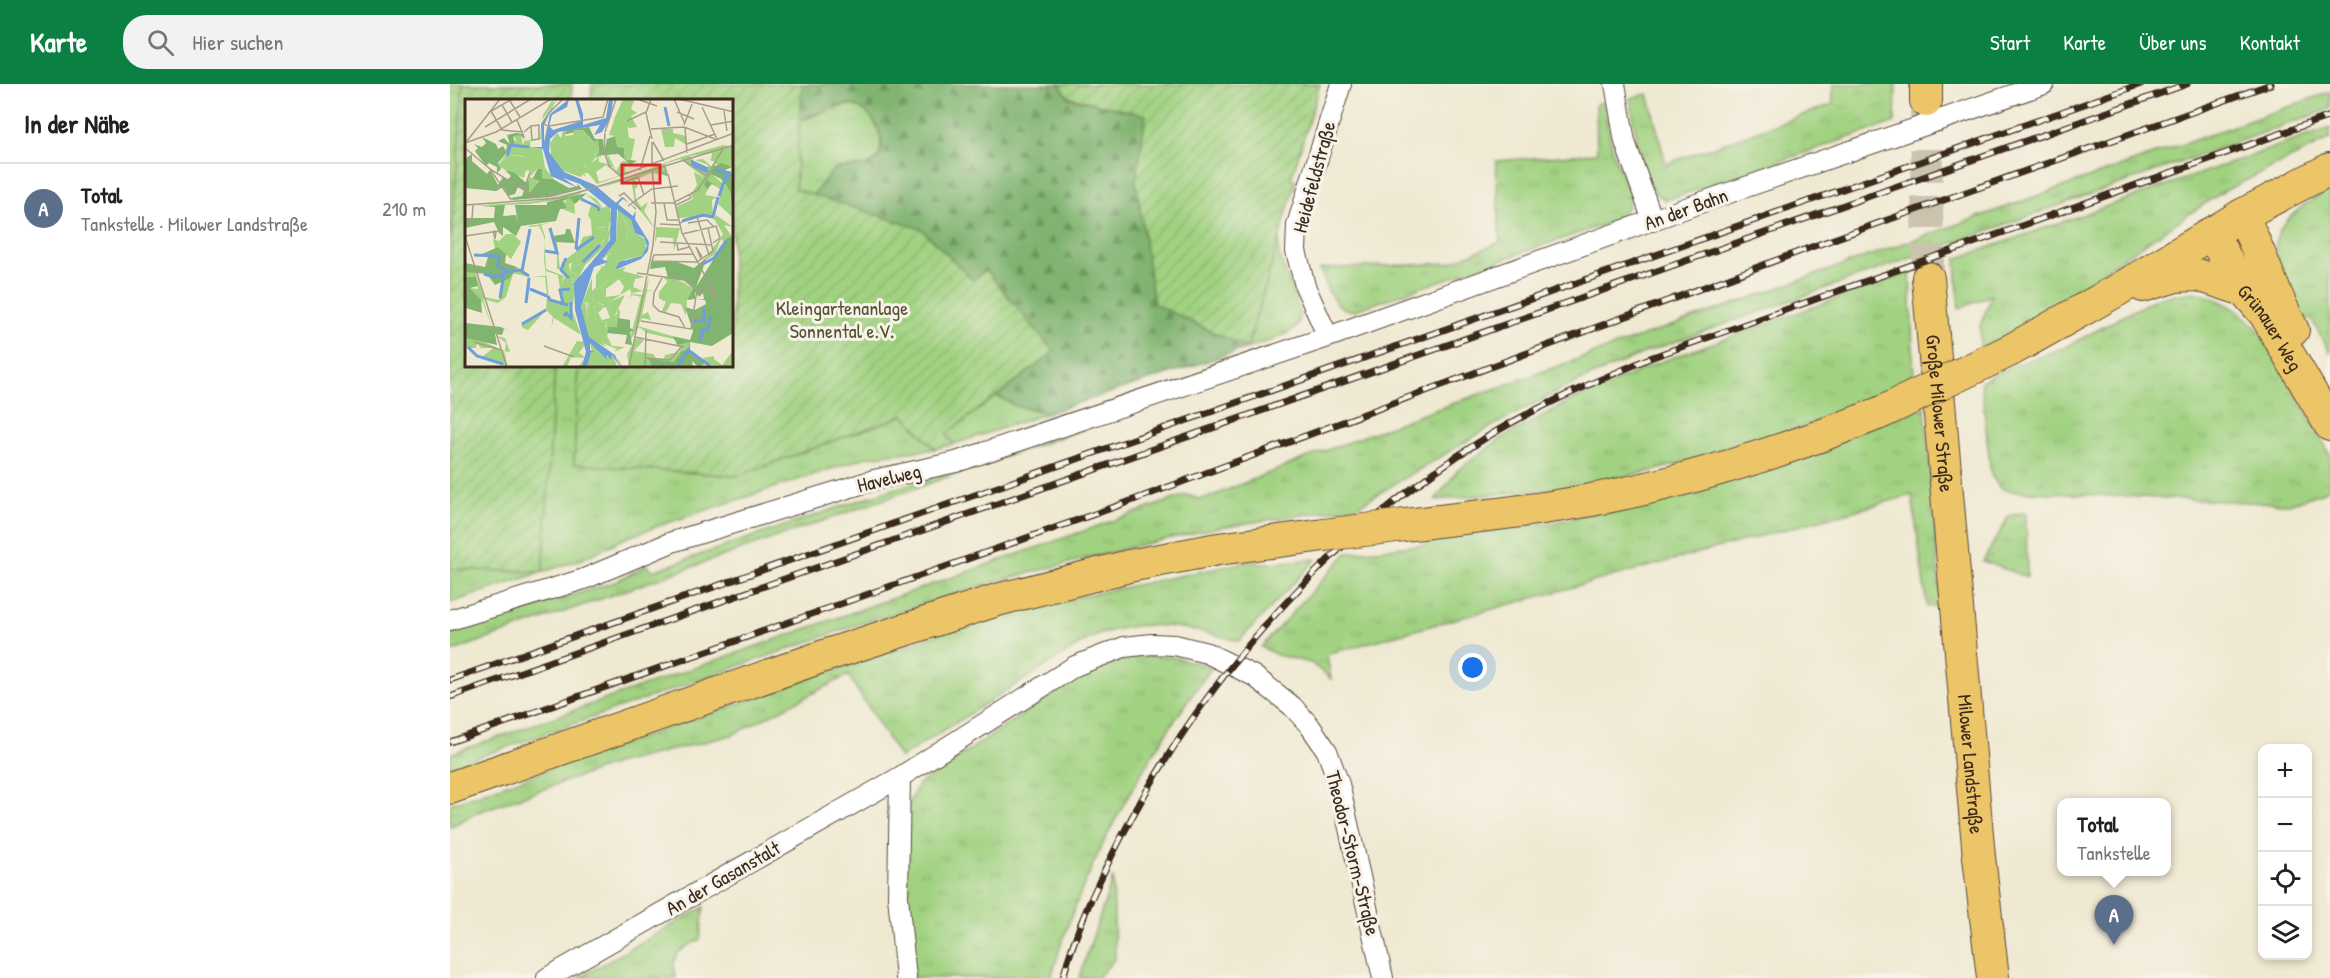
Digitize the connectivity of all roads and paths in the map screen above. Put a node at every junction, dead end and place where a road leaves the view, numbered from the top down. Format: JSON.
{"nodes":[{"id":1,"x":1341,"y":84,"type":"edge"},
{"id":2,"x":1615,"y":84,"type":"edge"},
{"id":3,"x":2044,"y":84,"type":"edge"},
{"id":4,"x":2330,"y":169,"type":"edge"},
{"id":5,"x":2242,"y":215,"type":"junction"},
{"id":6,"x":1653,"y":221,"type":"junction"},
{"id":7,"x":2211,"y":233,"type":"junction"},
{"id":8,"x":1928,"y":278,"type":"tunnel mouth"},
{"id":9,"x":2244,"y":290,"type":"junction"},
{"id":10,"x":2116,"y":291,"type":"junction"},
{"id":11,"x":1328,"y":337,"type":"junction"},
{"id":12,"x":2330,"y":406,"type":"edge"},
{"id":13,"x":2330,"y":425,"type":"edge"},
{"id":14,"x":1952,"y":549,"type":"joint"},
{"id":15,"x":450,"y":620,"type":"edge"},
{"id":16,"x":1231,"y":665,"type":"joint"},
{"id":17,"x":900,"y":777,"type":"junction"},
{"id":18,"x":450,"y":788,"type":"edge"},
{"id":19,"x":547,"y":978,"type":"edge"},
{"id":20,"x":906,"y":978,"type":"edge"},
{"id":21,"x":1383,"y":978,"type":"edge"},
{"id":22,"x":1993,"y":978,"type":"edge"}],
"edges":[{"from":1,"to":11,"type":"street","name":"Heidefeldstraße"},
{"from":2,"to":6,"type":"street"},
{"from":3,"to":6,"type":"street","name":"An der Bahn"},
{"from":4,"to":5,"type":"main road"},
{"from":5,"to":7,"type":"main road"},
{"from":5,"to":12,"type":"main road","name":"Grünauer Weg"},
{"from":6,"to":11,"type":"street","name":"An der Bahn"},
{"from":7,"to":9,"type":"main road","name":"Grünauer Weg"},
{"from":7,"to":10,"type":"main road"},
{"from":8,"to":14,"type":"main road","name":"Große Milower Straße"},
{"from":9,"to":10,"type":"main road"},
{"from":9,"to":13,"type":"main road","name":"Grünauer Weg"},
{"from":10,"to":18,"type":"main road","bridge":true},
{"from":11,"to":15,"type":"street","name":"Havelweg"},
{"from":14,"to":22,"type":"main road","name":"Milower Landstraße"},
{"from":16,"to":17,"type":"street","name":"An der Gasanstalt"},
{"from":16,"to":21,"type":"street","name":"Theodor-Storm-Straße"},
{"from":17,"to":19,"type":"street","name":"An der Gasanstalt"},
{"from":17,"to":20,"type":"street"}]}
